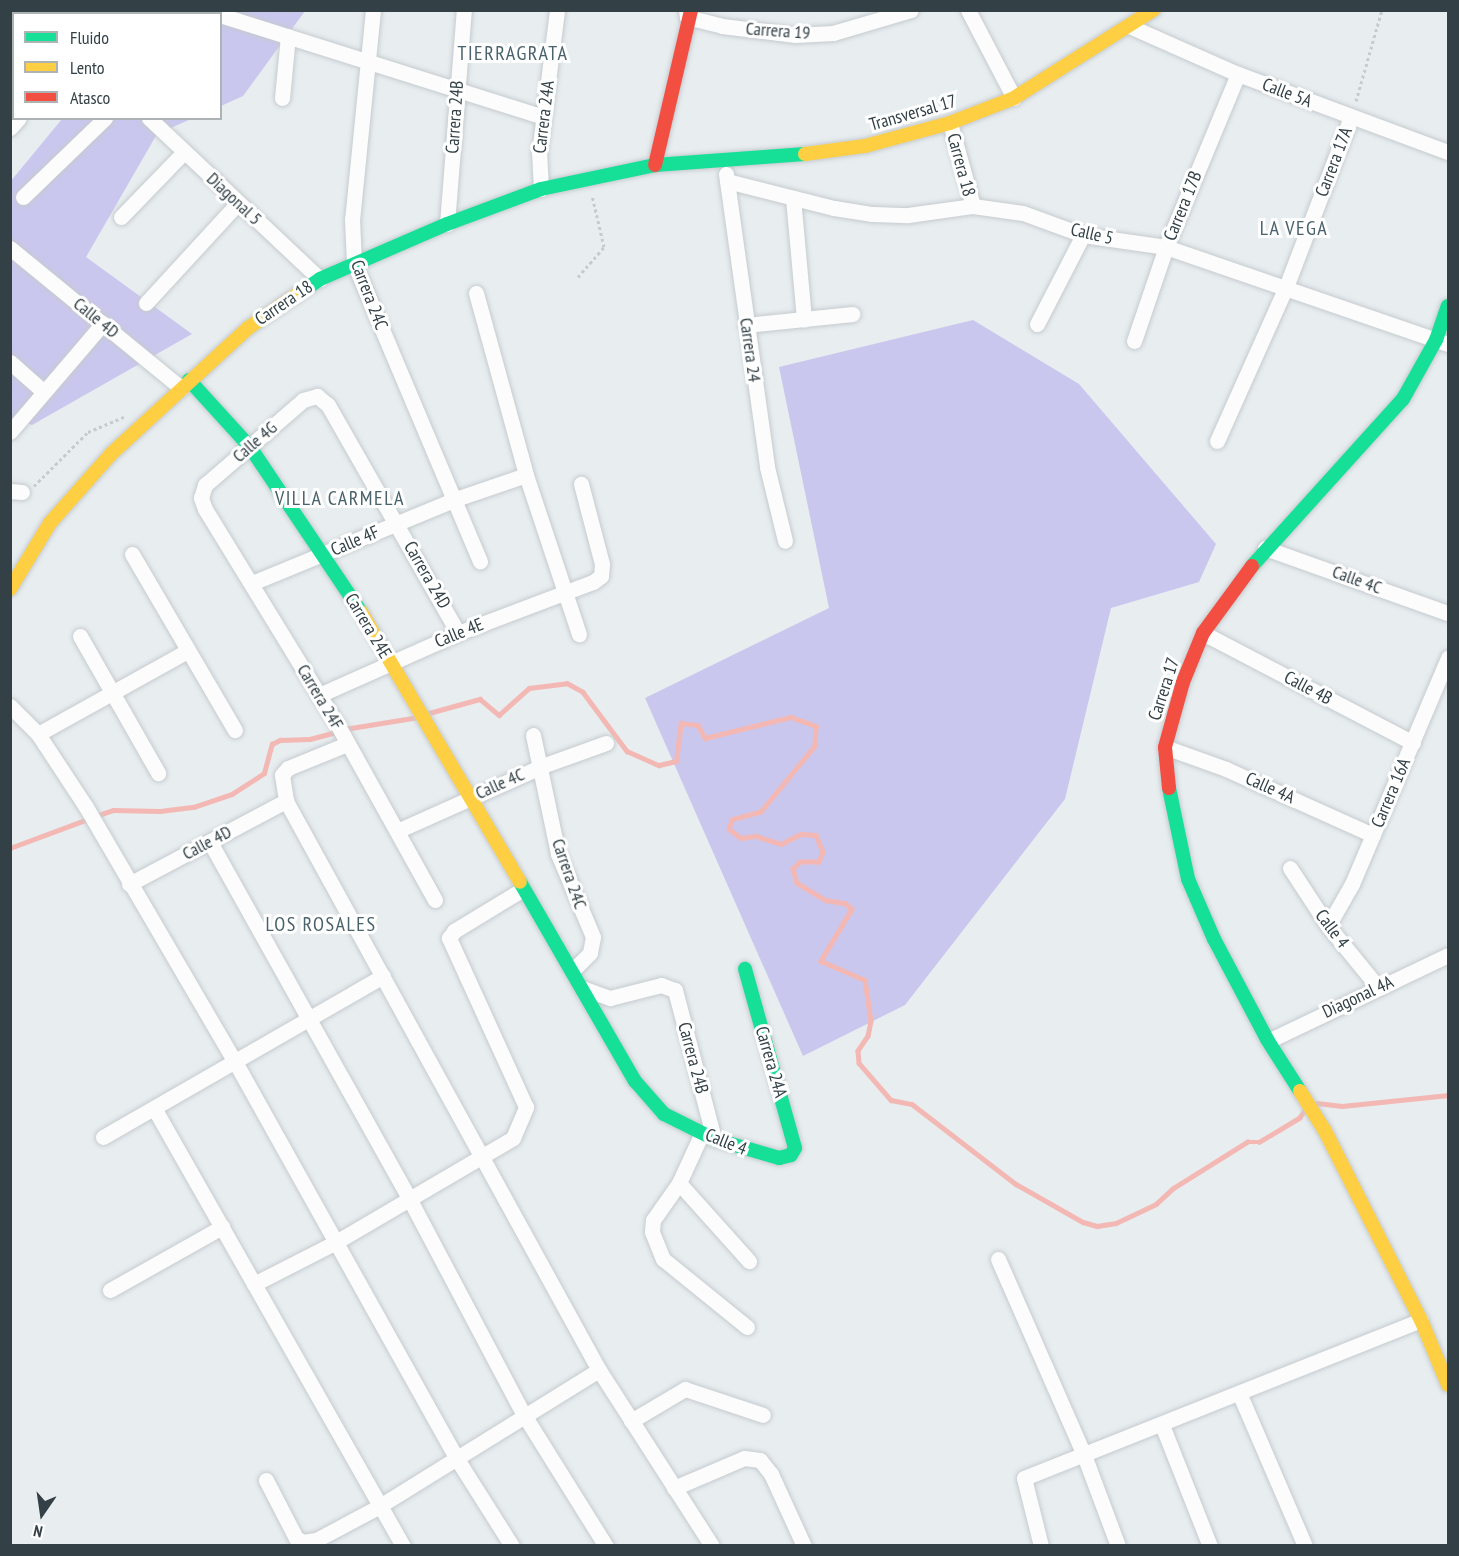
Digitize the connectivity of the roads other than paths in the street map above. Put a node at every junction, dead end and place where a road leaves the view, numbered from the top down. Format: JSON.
{"nodes":[{"id":1,"x":373,"y":10,"type":"edge"},
{"id":2,"x":464,"y":10,"type":"edge"},
{"id":3,"x":557,"y":10,"type":"edge"},
{"id":4,"x":667,"y":10,"type":"edge"},
{"id":5,"x":911,"y":10,"type":"edge"},
{"id":6,"x":968,"y":10,"type":"edge"},
{"id":7,"x":1153,"y":10,"type":"edge"},
{"id":8,"x":688,"y":12,"type":"edge"},
{"id":9,"x":222,"y":16,"type":"edge"},
{"id":10,"x":1129,"y":26,"type":"junction"},
{"id":11,"x":288,"y":36,"type":"junction"},
{"id":12,"x":368,"y":61,"type":"junction"},
{"id":13,"x":1238,"y":74,"type":"junction"},
{"id":14,"x":457,"y":92,"type":"junction"},
{"id":15,"x":282,"y":98,"type":"dead end"},
{"id":16,"x":1014,"y":98,"type":"junction"},
{"id":17,"x":543,"y":117,"type":"junction"},
{"id":18,"x":1351,"y":117,"type":"junction"},
{"id":19,"x":103,"y":120,"type":"edge"},
{"id":20,"x":151,"y":120,"type":"edge"},
{"id":21,"x":950,"y":123,"type":"junction"},
{"id":22,"x":184,"y":152,"type":"junction"},
{"id":23,"x":1449,"y":152,"type":"edge"},
{"id":24,"x":724,"y":159,"type":"junction"},
{"id":25,"x":655,"y":165,"type":"junction"},
{"id":26,"x":727,"y":181,"type":"junction"},
{"id":27,"x":542,"y":189,"type":"junction"},
{"id":28,"x":24,"y":197,"type":"dead end"},
{"id":29,"x":793,"y":198,"type":"junction"},
{"id":30,"x":238,"y":202,"type":"junction"},
{"id":31,"x":973,"y":206,"type":"junction"},
{"id":32,"x":122,"y":217,"type":"dead end"},
{"id":33,"x":447,"y":224,"type":"junction"},
{"id":34,"x":1083,"y":235,"type":"junction"},
{"id":35,"x":10,"y":248,"type":"edge"},
{"id":36,"x":1166,"y":248,"type":"junction"},
{"id":37,"x":354,"y":263,"type":"junction"},
{"id":38,"x":320,"y":279,"type":"junction"},
{"id":39,"x":1286,"y":288,"type":"junction"},
{"id":40,"x":476,"y":293,"type":"dead end"},
{"id":41,"x":146,"y":303,"type":"dead end"},
{"id":42,"x":1449,"y":306,"type":"edge"},
{"id":43,"x":852,"y":314,"type":"dead end"},
{"id":44,"x":804,"y":320,"type":"junction"},
{"id":45,"x":103,"y":323,"type":"junction"},
{"id":46,"x":1037,"y":324,"type":"dead end"},
{"id":47,"x":746,"y":325,"type":"junction"},
{"id":48,"x":1134,"y":341,"type":"dead end"},
{"id":49,"x":1442,"y":342,"type":"edge"},
{"id":50,"x":10,"y":362,"type":"edge"},
{"id":51,"x":185,"y":383,"type":"junction"},
{"id":52,"x":44,"y":392,"type":"junction"},
{"id":53,"x":317,"y":396,"type":"joint"},
{"id":54,"x":10,"y":432,"type":"edge"},
{"id":55,"x":1217,"y":441,"type":"dead end"},
{"id":56,"x":250,"y":447,"type":"junction"},
{"id":57,"x":526,"y":475,"type":"junction"},
{"id":58,"x":581,"y":484,"type":"dead end"},
{"id":59,"x":201,"y":498,"type":"joint"},
{"id":60,"x":453,"y":500,"type":"junction"},
{"id":61,"x":397,"y":523,"type":"junction"},
{"id":62,"x":785,"y":541,"type":"dead end"},
{"id":63,"x":1265,"y":548,"type":"junction"},
{"id":64,"x":132,"y":554,"type":"dead end"},
{"id":65,"x":325,"y":554,"type":"junction"},
{"id":66,"x":480,"y":561,"type":"dead end"},
{"id":67,"x":252,"y":583,"type":"junction"},
{"id":68,"x":10,"y":588,"type":"edge"},
{"id":69,"x":564,"y":590,"type":"junction"},
{"id":70,"x":1449,"y":613,"type":"edge"},
{"id":71,"x":458,"y":633,"type":"junction"},
{"id":72,"x":1203,"y":633,"type":"junction"},
{"id":73,"x":579,"y":634,"type":"dead end"},
{"id":74,"x":80,"y":636,"type":"dead end"},
{"id":75,"x":188,"y":651,"type":"junction"},
{"id":76,"x":1449,"y":658,"type":"edge"},
{"id":77,"x":389,"y":661,"type":"junction"},
{"id":78,"x":115,"y":695,"type":"junction"},
{"id":79,"x":320,"y":695,"type":"junction"},
{"id":80,"x":10,"y":706,"type":"edge"},
{"id":81,"x":235,"y":730,"type":"dead end"},
{"id":82,"x":38,"y":734,"type":"junction"},
{"id":83,"x":534,"y":735,"type":"dead end"},
{"id":84,"x":343,"y":736,"type":"junction"},
{"id":85,"x":606,"y":743,"type":"dead end"},
{"id":86,"x":1413,"y":743,"type":"junction"},
{"id":87,"x":1165,"y":747,"type":"junction"},
{"id":88,"x":542,"y":766,"type":"junction"},
{"id":89,"x":158,"y":773,"type":"dead end"},
{"id":90,"x":470,"y":798,"type":"junction"},
{"id":91,"x":286,"y":801,"type":"junction"},
{"id":92,"x":397,"y":831,"type":"junction"},
{"id":93,"x":1373,"y":835,"type":"junction"},
{"id":94,"x":210,"y":842,"type":"junction"},
{"id":95,"x":1290,"y":868,"type":"dead end"},
{"id":96,"x":129,"y":884,"type":"junction"},
{"id":97,"x":523,"y":889,"type":"junction"},
{"id":98,"x":435,"y":900,"type":"dead end"},
{"id":99,"x":1328,"y":926,"type":"junction"},
{"id":100,"x":1449,"y":955,"type":"edge"},
{"id":101,"x":745,"y":969,"type":"dead end"},
{"id":102,"x":573,"y":970,"type":"junction"},
{"id":103,"x":383,"y":976,"type":"junction"},
{"id":104,"x":1378,"y":987,"type":"junction"},
{"id":105,"x":585,"y":989,"type":"junction"},
{"id":106,"x":309,"y":1021,"type":"junction"},
{"id":107,"x":1268,"y":1041,"type":"junction"},
{"id":108,"x":234,"y":1060,"type":"junction"},
{"id":109,"x":154,"y":1108,"type":"junction"},
{"id":110,"x":708,"y":1136,"type":"junction"},
{"id":111,"x":103,"y":1137,"type":"dead end"},
{"id":112,"x":791,"y":1155,"type":"joint"},
{"id":113,"x":482,"y":1158,"type":"junction"},
{"id":114,"x":679,"y":1183,"type":"junction"},
{"id":115,"x":410,"y":1200,"type":"junction"},
{"id":116,"x":222,"y":1227,"type":"junction"},
{"id":117,"x":336,"y":1242,"type":"junction"},
{"id":118,"x":998,"y":1259,"type":"dead end"},
{"id":119,"x":749,"y":1260,"type":"dead end"},
{"id":120,"x":254,"y":1284,"type":"junction"},
{"id":121,"x":110,"y":1290,"type":"dead end"},
{"id":122,"x":1421,"y":1320,"type":"junction"},
{"id":123,"x":747,"y":1327,"type":"dead end"},
{"id":124,"x":599,"y":1370,"type":"junction"},
{"id":125,"x":1449,"y":1385,"type":"edge"},
{"id":126,"x":1240,"y":1395,"type":"junction"},
{"id":127,"x":524,"y":1415,"type":"junction"},
{"id":128,"x":763,"y":1415,"type":"dead end"},
{"id":129,"x":631,"y":1421,"type":"junction"},
{"id":130,"x":1162,"y":1425,"type":"junction"},
{"id":131,"x":1084,"y":1455,"type":"junction"},
{"id":132,"x":457,"y":1459,"type":"junction"},
{"id":133,"x":267,"y":1480,"type":"dead end"},
{"id":134,"x":674,"y":1488,"type":"junction"},
{"id":135,"x":378,"y":1507,"type":"junction"},
{"id":136,"x":318,"y":1543,"type":"edge"},
{"id":137,"x":404,"y":1545,"type":"edge"},
{"id":138,"x":512,"y":1545,"type":"edge"},
{"id":139,"x":606,"y":1545,"type":"edge"},
{"id":140,"x":712,"y":1545,"type":"edge"},
{"id":141,"x":804,"y":1545,"type":"edge"},
{"id":142,"x":1041,"y":1545,"type":"edge"},
{"id":143,"x":1118,"y":1545,"type":"edge"},
{"id":144,"x":1210,"y":1545,"type":"edge"},
{"id":145,"x":1305,"y":1545,"type":"edge"}],
"edges":[{"from":1,"to":12,"type":"street","name":"Carrera 24C"},
{"from":2,"to":14,"type":"street","name":"Carrera 24B"},
{"from":3,"to":17,"type":"street","name":"Carrera 24A"},
{"from":4,"to":8,"type":"street"},
{"from":5,"to":8,"type":"street","name":"Carrera 19"},
{"from":6,"to":16,"type":"street"},
{"from":7,"to":10,"type":"street","name":"Transversal 17"},
{"from":8,"to":25,"type":"street"},
{"from":9,"to":11,"type":"street"},
{"from":10,"to":13,"type":"street","name":"Calle 5A"},
{"from":10,"to":16,"type":"street","name":"Transversal 17"},
{"from":11,"to":12,"type":"street"},
{"from":11,"to":15,"type":"street"},
{"from":12,"to":14,"type":"street"},
{"from":12,"to":37,"type":"street","name":"Carrera 24C"},
{"from":13,"to":18,"type":"street","name":"Calle 5A"},
{"from":13,"to":36,"type":"street","name":"Carrera 17B"},
{"from":14,"to":17,"type":"street"},
{"from":14,"to":33,"type":"street","name":"Carrera 24B"},
{"from":16,"to":21,"type":"street","name":"Transversal 17"},
{"from":17,"to":27,"type":"street","name":"Carrera 24A"},
{"from":18,"to":23,"type":"street","name":"Calle 5A"},
{"from":18,"to":39,"type":"street","name":"Carrera 17A"},
{"from":19,"to":28,"type":"street"},
{"from":20,"to":22,"type":"street","name":"Diagonal 5"},
{"from":21,"to":24,"type":"street","name":"Transversal 17"},
{"from":21,"to":31,"type":"street","name":"Carrera 18"},
{"from":22,"to":30,"type":"street","name":"Diagonal 5"},
{"from":22,"to":32,"type":"street"},
{"from":24,"to":25,"type":"street","name":"Transversal 17"},
{"from":24,"to":26,"type":"street","name":"Carrera 24"},
{"from":25,"to":27,"type":"street","name":"Carrera 18"},
{"from":26,"to":29,"type":"street","name":"Calle 5"},
{"from":26,"to":47,"type":"street","name":"Carrera 24"},
{"from":27,"to":33,"type":"street","name":"Carrera 18"},
{"from":29,"to":31,"type":"street","name":"Calle 5"},
{"from":29,"to":44,"type":"street"},
{"from":30,"to":38,"type":"street","name":"Diagonal 5"},
{"from":30,"to":41,"type":"street"},
{"from":31,"to":34,"type":"street","name":"Calle 5"},
{"from":33,"to":37,"type":"street","name":"Carrera 18"},
{"from":34,"to":36,"type":"street","name":"Calle 5"},
{"from":34,"to":46,"type":"street"},
{"from":35,"to":45,"type":"street","name":"Calle 4D"},
{"from":36,"to":39,"type":"street","name":"Calle 5"},
{"from":36,"to":48,"type":"street","name":"Carrera 17B"},
{"from":37,"to":38,"type":"street","name":"Carrera 18"},
{"from":37,"to":60,"type":"street","name":"Carrera 24C"},
{"from":38,"to":51,"type":"street","name":"Carrera 18"},
{"from":39,"to":49,"type":"street","name":"Calle 5"},
{"from":39,"to":55,"type":"street","name":"Carrera 17A"},
{"from":40,"to":57,"type":"street"},
{"from":42,"to":49,"type":"street","name":"Carrera 17"},
{"from":43,"to":44,"type":"street"},
{"from":44,"to":47,"type":"street"},
{"from":45,"to":51,"type":"street","name":"Calle 4D"},
{"from":45,"to":52,"type":"street"},
{"from":47,"to":62,"type":"street","name":"Carrera 24"},
{"from":49,"to":63,"type":"street","name":"Carrera 17"},
{"from":50,"to":52,"type":"street"},
{"from":51,"to":56,"type":"street","name":"Carrera 24E"},
{"from":51,"to":68,"type":"street","name":"Carrera 18"},
{"from":52,"to":54,"type":"street"},
{"from":53,"to":56,"type":"street","name":"Calle 4G"},
{"from":53,"to":61,"type":"street","name":"Carrera 24D"},
{"from":56,"to":59,"type":"street","name":"Calle 4G"},
{"from":56,"to":65,"type":"street","name":"Carrera 24E"},
{"from":57,"to":60,"type":"street","name":"Calle 4F"},
{"from":57,"to":69,"type":"street"},
{"from":58,"to":69,"type":"street","name":"Calle 4E"},
{"from":59,"to":67,"type":"street","name":"Carrera 24F"},
{"from":60,"to":61,"type":"street","name":"Calle 4F"},
{"from":60,"to":66,"type":"street","name":"Carrera 24C"},
{"from":61,"to":65,"type":"street","name":"Calle 4F"},
{"from":61,"to":71,"type":"street","name":"Carrera 24D"},
{"from":63,"to":70,"type":"street","name":"Calle 4C"},
{"from":63,"to":72,"type":"street","name":"Carrera 17"},
{"from":64,"to":75,"type":"street"},
{"from":65,"to":67,"type":"street","name":"Calle 4F"},
{"from":65,"to":77,"type":"street","name":"Carrera 24E"},
{"from":67,"to":79,"type":"street","name":"Carrera 24F"},
{"from":69,"to":71,"type":"street","name":"Calle 4E"},
{"from":69,"to":73,"type":"street"},
{"from":71,"to":77,"type":"street","name":"Calle 4E"},
{"from":72,"to":86,"type":"street","name":"Calle 4B"},
{"from":72,"to":87,"type":"street","name":"Carrera 17"},
{"from":74,"to":78,"type":"street"},
{"from":75,"to":78,"type":"street"},
{"from":75,"to":81,"type":"street"},
{"from":76,"to":86,"type":"street","name":"Carrera 16A"},
{"from":77,"to":79,"type":"street","name":"Calle 4E"},
{"from":77,"to":90,"type":"street","name":"Carrera 24E"},
{"from":78,"to":82,"type":"street"},
{"from":78,"to":89,"type":"street"},
{"from":79,"to":84,"type":"street","name":"Carrera 24F"},
{"from":80,"to":82,"type":"street"},
{"from":82,"to":96,"type":"street"},
{"from":83,"to":88,"type":"street","name":"Carrera 24C"},
{"from":84,"to":91,"type":"street"},
{"from":84,"to":92,"type":"street","name":"Carrera 24F"},
{"from":85,"to":88,"type":"street","name":"Calle 4C"},
{"from":86,"to":93,"type":"street","name":"Carrera 16A"},
{"from":87,"to":93,"type":"street","name":"Calle 4A"},
{"from":87,"to":107,"type":"street","name":"Carrera 17"},
{"from":88,"to":90,"type":"street","name":"Calle 4C"},
{"from":88,"to":102,"type":"street","name":"Carrera 24C"},
{"from":90,"to":92,"type":"street","name":"Calle 4C"},
{"from":90,"to":97,"type":"street","name":"Carrera 24E"},
{"from":91,"to":94,"type":"street","name":"Calle 4D"},
{"from":91,"to":103,"type":"street"},
{"from":92,"to":98,"type":"street","name":"Carrera 24F"},
{"from":93,"to":99,"type":"street","name":"Carrera 16A"},
{"from":94,"to":96,"type":"street","name":"Calle 4D"},
{"from":94,"to":106,"type":"street"},
{"from":95,"to":99,"type":"street","name":"Calle 4"},
{"from":96,"to":108,"type":"street"},
{"from":97,"to":102,"type":"street"},
{"from":97,"to":113,"type":"street"},
{"from":99,"to":104,"type":"street","name":"Calle 4"},
{"from":100,"to":104,"type":"street","name":"Diagonal 4A"},
{"from":101,"to":112,"type":"street","name":"Carrera 24A"},
{"from":102,"to":105,"type":"street"},
{"from":103,"to":106,"type":"street"},
{"from":103,"to":113,"type":"street"},
{"from":104,"to":107,"type":"street","name":"Diagonal 4A"},
{"from":105,"to":110,"type":"street","name":"Calle 4"},
{"from":105,"to":110,"type":"street","name":"Carrera 24B"},
{"from":106,"to":108,"type":"street"},
{"from":106,"to":115,"type":"street"},
{"from":107,"to":122,"type":"street","name":"Carrera 17"},
{"from":108,"to":109,"type":"street"},
{"from":108,"to":117,"type":"street"},
{"from":109,"to":111,"type":"street"},
{"from":109,"to":116,"type":"street"},
{"from":110,"to":112,"type":"street","name":"Calle 4"},
{"from":110,"to":114,"type":"street"},
{"from":113,"to":115,"type":"street"},
{"from":113,"to":124,"type":"street"},
{"from":114,"to":119,"type":"street"},
{"from":114,"to":123,"type":"street"},
{"from":115,"to":117,"type":"street"},
{"from":115,"to":127,"type":"street"},
{"from":116,"to":120,"type":"street"},
{"from":116,"to":121,"type":"street"},
{"from":117,"to":120,"type":"street"},
{"from":117,"to":132,"type":"street"},
{"from":118,"to":131,"type":"street"},
{"from":120,"to":135,"type":"street"},
{"from":122,"to":125,"type":"street","name":"Carrera 17"},
{"from":122,"to":126,"type":"street"},
{"from":124,"to":127,"type":"street"},
{"from":124,"to":129,"type":"street"},
{"from":126,"to":130,"type":"street"},
{"from":126,"to":145,"type":"street"},
{"from":127,"to":132,"type":"street"},
{"from":127,"to":139,"type":"street"},
{"from":128,"to":129,"type":"street"},
{"from":129,"to":134,"type":"street"},
{"from":130,"to":131,"type":"street"},
{"from":130,"to":144,"type":"street"},
{"from":131,"to":142,"type":"street"},
{"from":131,"to":143,"type":"street"},
{"from":132,"to":135,"type":"street"},
{"from":132,"to":138,"type":"street"},
{"from":133,"to":136,"type":"street"},
{"from":134,"to":140,"type":"street"},
{"from":134,"to":141,"type":"street"},
{"from":135,"to":136,"type":"street"},
{"from":135,"to":137,"type":"street"}]}
